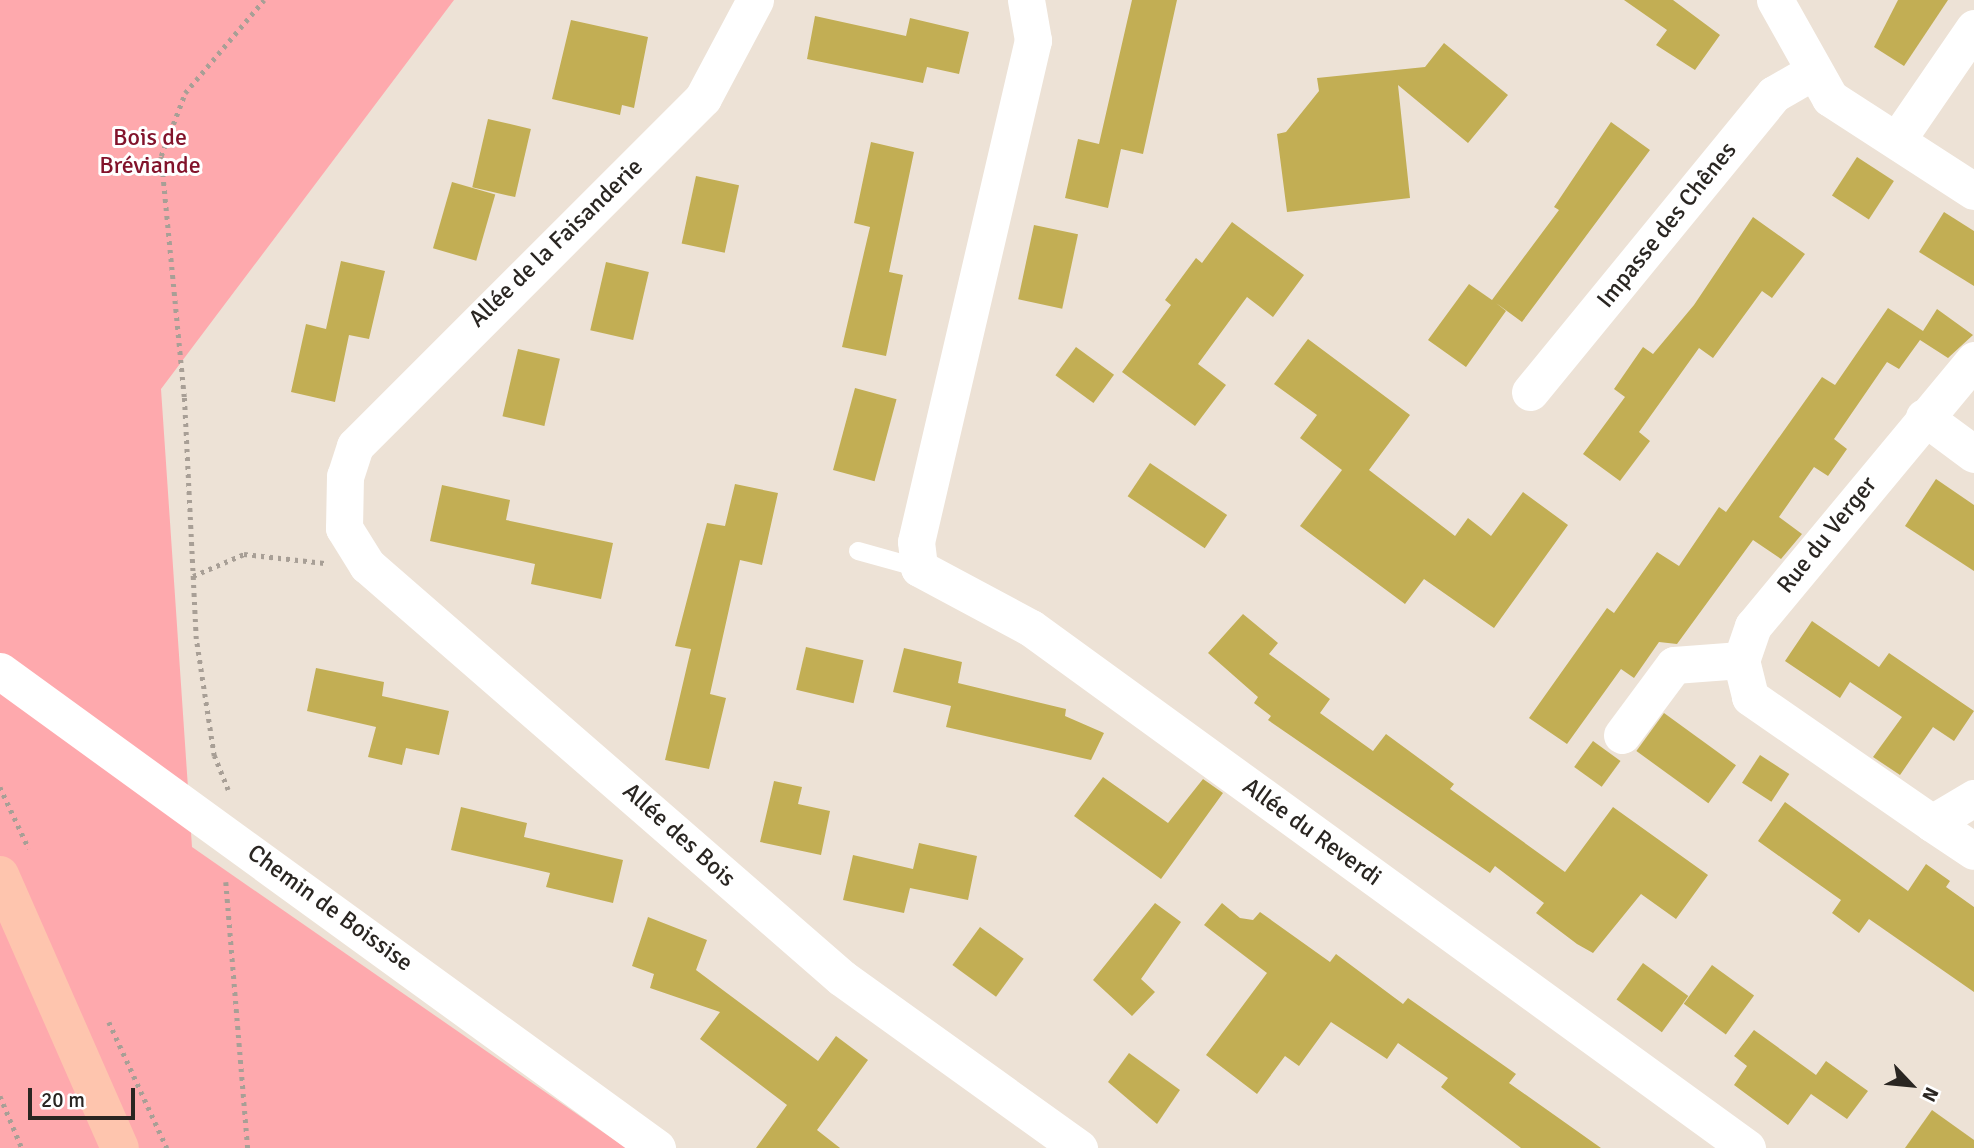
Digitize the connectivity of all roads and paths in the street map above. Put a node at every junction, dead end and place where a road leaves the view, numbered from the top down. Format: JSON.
{"nodes":[{"id":1,"x":264,"y":0,"type":"edge"},
{"id":2,"x":755,"y":0,"type":"edge"},
{"id":3,"x":1026,"y":0,"type":"edge"},
{"id":4,"x":1774,"y":0,"type":"edge"},
{"id":5,"x":1974,"y":28,"type":"edge"},
{"id":6,"x":1814,"y":71,"type":"junction"},
{"id":7,"x":1897,"y":140,"type":"junction"},
{"id":8,"x":1974,"y":191,"type":"edge"},
{"id":9,"x":1974,"y":360,"type":"edge"},
{"id":10,"x":1530,"y":392,"type":"dead end"},
{"id":11,"x":1924,"y":416,"type":"junction"},
{"id":12,"x":1974,"y":454,"type":"edge"},
{"id":13,"x":345,"y":476,"type":"joint"},
{"id":14,"x":858,"y":551,"type":"dead end"},
{"id":15,"x":367,"y":565,"type":"junction"},
{"id":16,"x":919,"y":568,"type":"junction"},
{"id":17,"x":193,"y":576,"type":"junction"},
{"id":18,"x":1741,"y":660,"type":"junction"},
{"id":19,"x":0,"y":671,"type":"edge"},
{"id":20,"x":1622,"y":735,"type":"dead end"},
{"id":21,"x":1974,"y":798,"type":"edge"},
{"id":22,"x":1932,"y":823,"type":"junction"},
{"id":23,"x":222,"y":829,"type":"junction"},
{"id":24,"x":1974,"y":851,"type":"edge"},
{"id":25,"x":0,"y":875,"type":"edge"},
{"id":26,"x":0,"y":1096,"type":"edge"},
{"id":27,"x":22,"y":1148,"type":"edge"},
{"id":28,"x":120,"y":1148,"type":"edge"},
{"id":29,"x":248,"y":1148,"type":"edge"},
{"id":30,"x":657,"y":1148,"type":"edge"},
{"id":31,"x":1079,"y":1148,"type":"edge"},
{"id":32,"x":1747,"y":1148,"type":"edge"}],
"edges":[{"from":1,"to":17,"type":"path"},
{"from":2,"to":13,"type":"street","name":"Allée de la Faisanderie"},
{"from":3,"to":16,"type":"street"},
{"from":4,"to":6,"type":"street"},
{"from":5,"to":7,"type":"street"},
{"from":6,"to":7,"type":"street"},
{"from":6,"to":10,"type":"street","name":"Impasse des Chênes"},
{"from":7,"to":8,"type":"street"},
{"from":9,"to":11,"type":"street","name":"Rue du Verger"},
{"from":11,"to":12,"type":"street"},
{"from":11,"to":18,"type":"street","name":"Rue du Verger"},
{"from":13,"to":15,"type":"street","name":"Allée des Bois"},
{"from":14,"to":16,"type":"lane","name":"Allée du Reverdi"},
{"from":15,"to":17,"type":"path"},
{"from":15,"to":31,"type":"street","name":"Allée des Bois"},
{"from":16,"to":32,"type":"street","name":"Allée du Reverdi"},
{"from":17,"to":23,"type":"path"},
{"from":18,"to":20,"type":"street"},
{"from":18,"to":22,"type":"street"},
{"from":19,"to":23,"type":"street","name":"Chemin de Boissise"},
{"from":21,"to":22,"type":"street"},
{"from":22,"to":24,"type":"street"},
{"from":23,"to":29,"type":"path"},
{"from":23,"to":30,"type":"street","name":"Chemin de Boissise"},
{"from":25,"to":28,"type":"main road"},
{"from":26,"to":27,"type":"path"}]}
